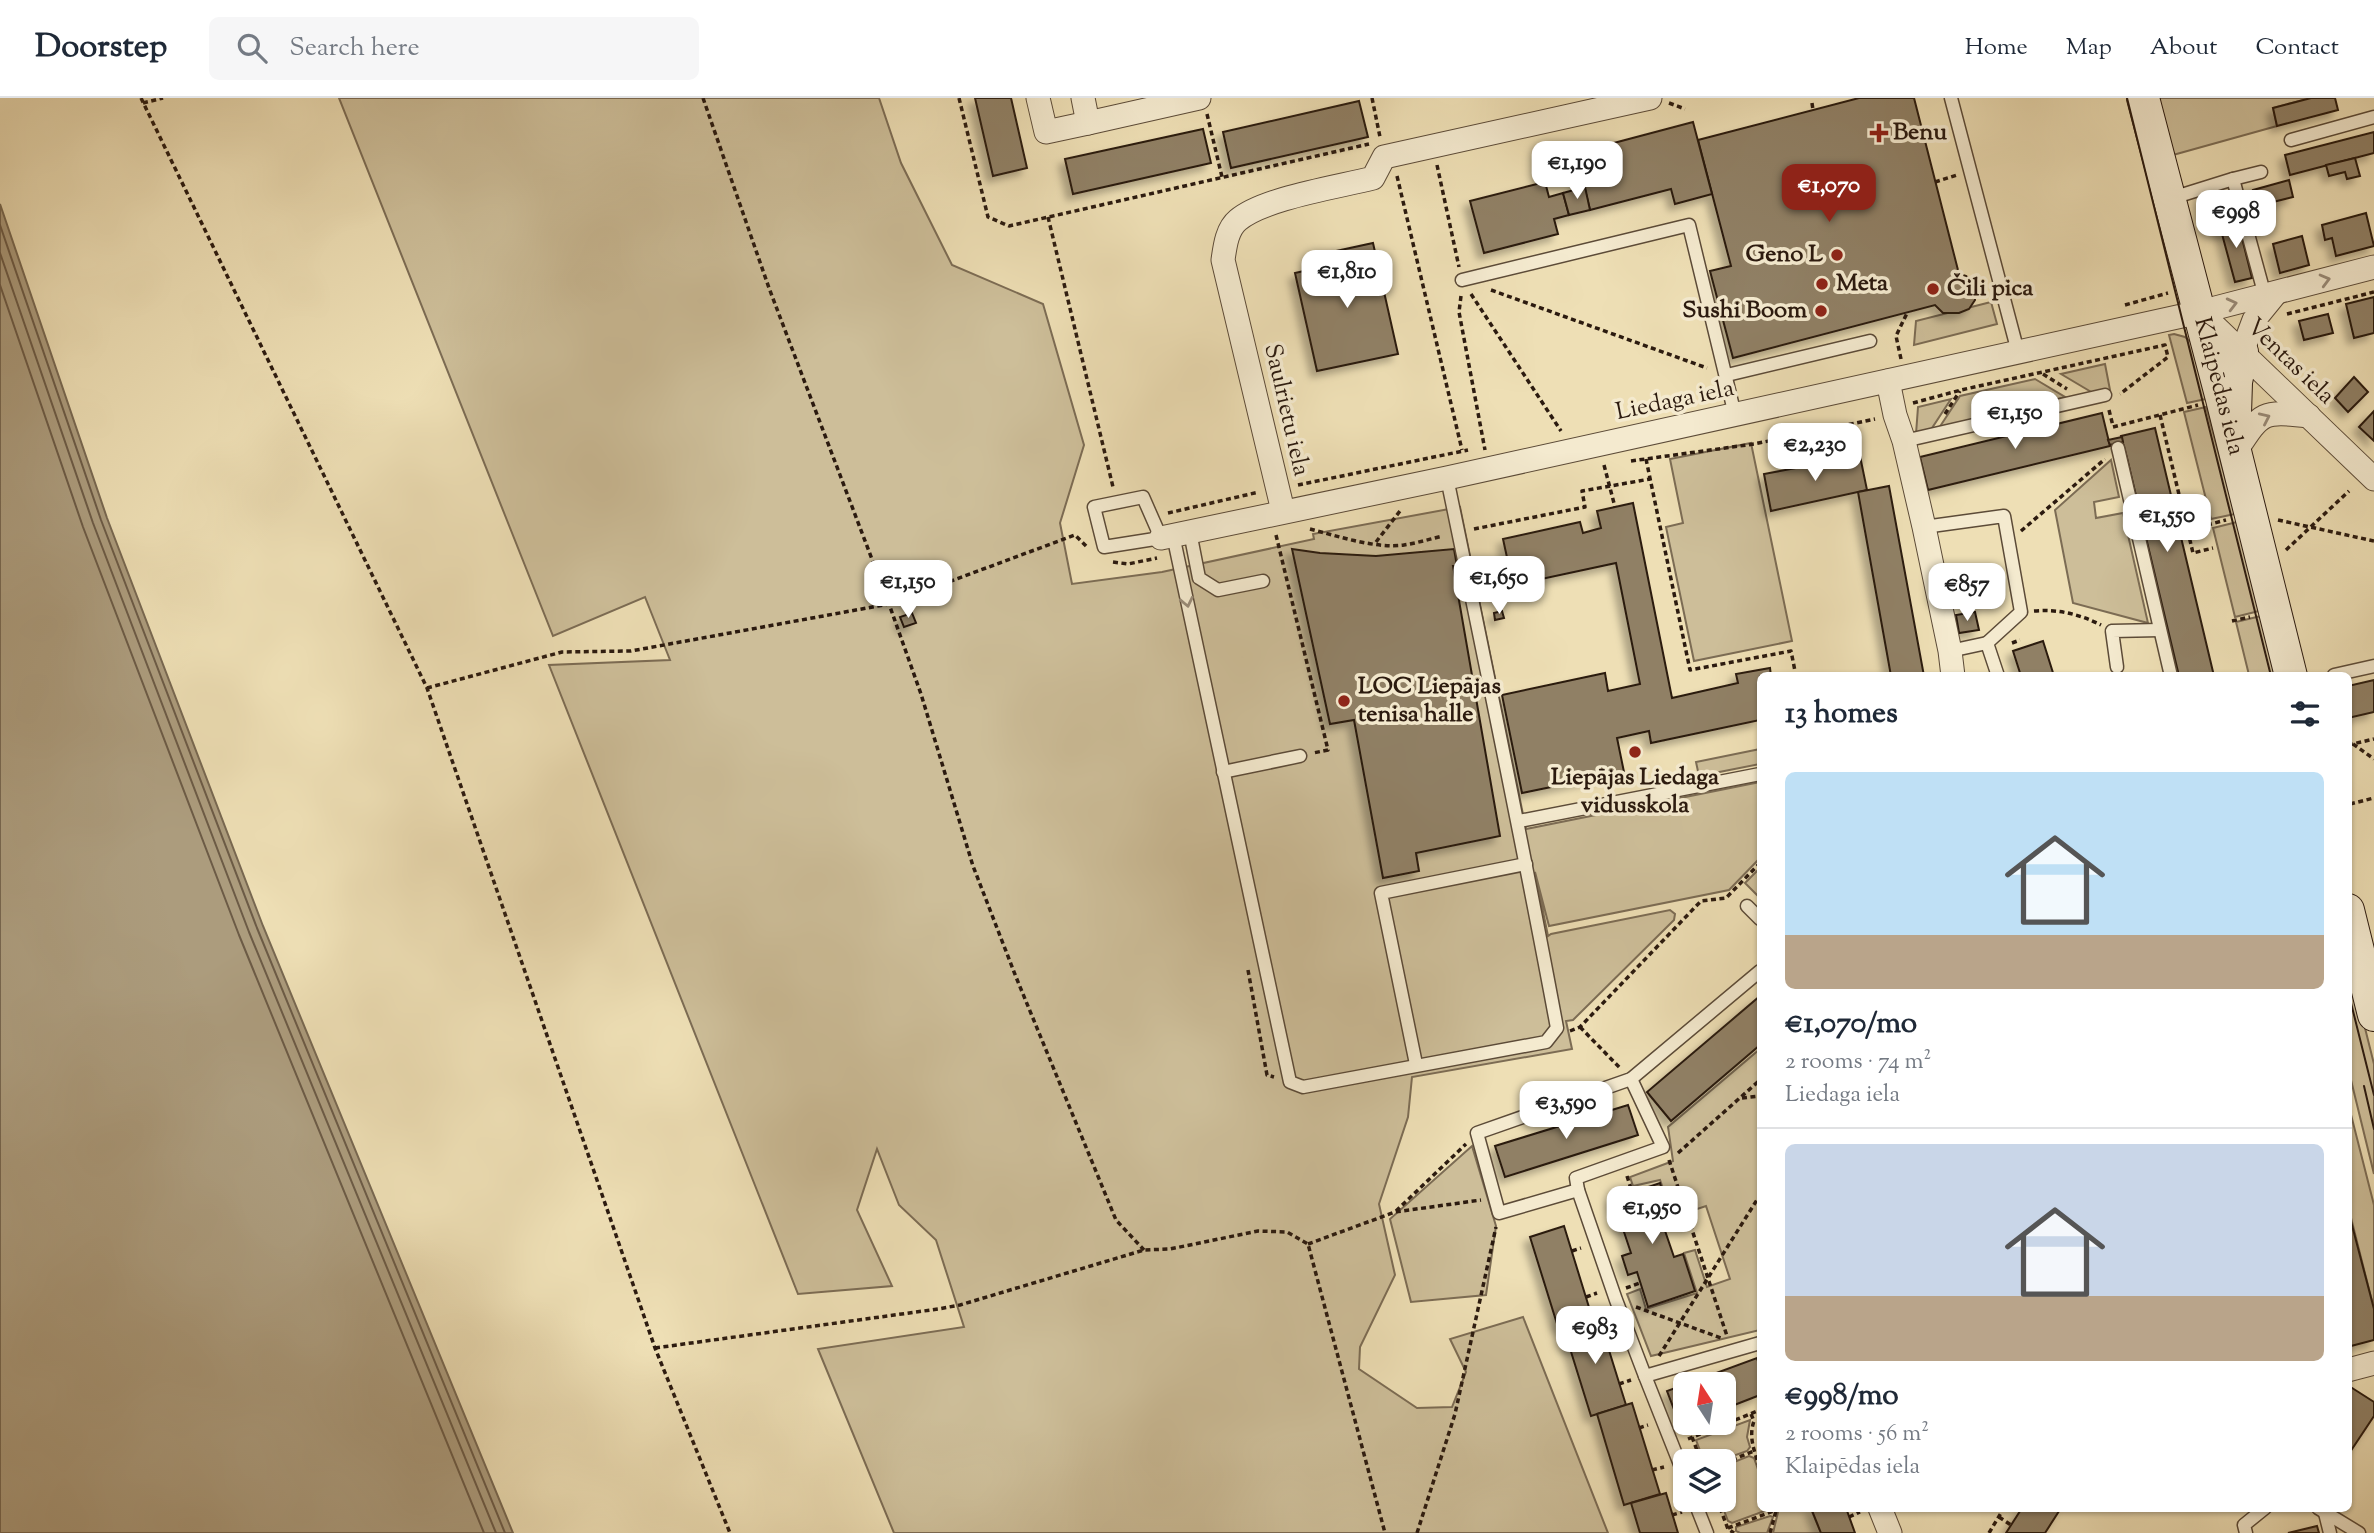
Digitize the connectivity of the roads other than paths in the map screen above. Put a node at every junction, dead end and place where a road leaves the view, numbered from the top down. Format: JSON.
{"nodes":[{"id":1,"x":1038,"y":98,"type":"edge"},
{"id":2,"x":1083,"y":98,"type":"edge"},
{"id":3,"x":1650,"y":98,"type":"edge"},
{"id":4,"x":1951,"y":98,"type":"edge"},
{"id":5,"x":2143,"y":98,"type":"edge"},
{"id":6,"x":1203,"y":105,"type":"edge"},
{"id":7,"x":2374,"y":117,"type":"edge"},
{"id":8,"x":1088,"y":123,"type":"junction"},
{"id":9,"x":2291,"y":140,"type":"dead end"},
{"id":10,"x":2261,"y":172,"type":"dead end"},
{"id":11,"x":2233,"y":179,"type":"junction"},
{"id":12,"x":2169,"y":198,"type":"junction"},
{"id":13,"x":2374,"y":267,"type":"edge"},
{"id":14,"x":1462,"y":280,"type":"road end"},
{"id":15,"x":2274,"y":302,"type":"junction"},
{"id":16,"x":2200,"y":312,"type":"junction"},
{"id":17,"x":1870,"y":341,"type":"dead end"},
{"id":18,"x":2018,"y":352,"type":"junction"},
{"id":19,"x":2242,"y":352,"type":"junction"},
{"id":20,"x":1727,"y":375,"type":"junction"},
{"id":21,"x":1888,"y":382,"type":"junction"},
{"id":22,"x":2106,"y":400,"type":"road end"},
{"id":23,"x":1735,"y":415,"type":"junction"},
{"id":24,"x":2309,"y":416,"type":"junction"},
{"id":25,"x":1903,"y":441,"type":"junction"},
{"id":26,"x":2118,"y":448,"type":"road end"},
{"id":27,"x":2236,"y":451,"type":"junction"},
{"id":28,"x":1447,"y":478,"type":"junction"},
{"id":29,"x":2374,"y":479,"type":"edge"},
{"id":30,"x":1280,"y":500,"type":"junction"},
{"id":31,"x":1924,"y":527,"type":"junction"},
{"id":32,"x":1175,"y":535,"type":"junction"},
{"id":33,"x":1263,"y":581,"type":"dead end"},
{"id":34,"x":2160,"y":630,"type":"junction"},
{"id":35,"x":1987,"y":643,"type":"junction"},
{"id":36,"x":1950,"y":651,"type":"junction"},
{"id":37,"x":2374,"y":666,"type":"edge"},
{"id":38,"x":2117,"y":667,"type":"dead end"},
{"id":39,"x":1953,"y":672,"type":"edge"},
{"id":40,"x":1997,"y":672,"type":"edge"},
{"id":41,"x":2170,"y":672,"type":"edge"},
{"id":42,"x":2290,"y":672,"type":"edge"},
{"id":43,"x":2347,"y":672,"type":"edge"},
{"id":44,"x":1300,"y":756,"type":"road end"},
{"id":45,"x":1223,"y":772,"type":"junction"},
{"id":46,"x":1757,"y":775,"type":"edge"},
{"id":47,"x":1519,"y":821,"type":"junction"},
{"id":48,"x":1526,"y":864,"type":"junction"},
{"id":49,"x":1747,"y":906,"type":"dead end"},
{"id":50,"x":1757,"y":916,"type":"edge"},
{"id":51,"x":2352,"y":926,"type":"edge"},
{"id":52,"x":1757,"y":974,"type":"edge"},
{"id":53,"x":2374,"y":1016,"type":"edge"},
{"id":54,"x":1416,"y":1065,"type":"junction"},
{"id":55,"x":1631,"y":1079,"type":"junction"},
{"id":56,"x":1578,"y":1190,"type":"junction"},
{"id":57,"x":1757,"y":1344,"type":"edge"},
{"id":58,"x":2374,"y":1363,"type":"edge"},
{"id":59,"x":2352,"y":1369,"type":"edge"},
{"id":60,"x":1645,"y":1376,"type":"junction"},
{"id":61,"x":1674,"y":1449,"type":"edge"},
{"id":62,"x":1699,"y":1512,"type":"edge"},
{"id":63,"x":1882,"y":1512,"type":"edge"},
{"id":64,"x":2260,"y":1512,"type":"edge"},
{"id":65,"x":2322,"y":1512,"type":"edge"},
{"id":66,"x":2324,"y":1512,"type":"edge"},
{"id":67,"x":1707,"y":1533,"type":"edge"},
{"id":68,"x":1890,"y":1533,"type":"edge"},
{"id":69,"x":2246,"y":1533,"type":"edge"},
{"id":70,"x":2330,"y":1533,"type":"edge"},
{"id":71,"x":2359,"y":1533,"type":"edge"}],
"edges":[{"from":1,"to":8,"type":"street"},
{"from":2,"to":8,"type":"street"},
{"from":3,"to":30,"type":"street","name":"Saulrietu iela"},
{"from":4,"to":18,"type":"lane"},
{"from":5,"to":12,"type":"main road","name":"Klaipēdas iela"},
{"from":6,"to":8,"type":"street"},
{"from":7,"to":9,"type":"lane"},
{"from":10,"to":11,"type":"lane"},
{"from":11,"to":12,"type":"lane"},
{"from":11,"to":15,"type":"lane"},
{"from":12,"to":16,"type":"main road","name":"Klaipēdas iela"},
{"from":15,"to":13,"type":"street","name":"Liedaga iela","one_way":true},
{"from":14,"to":20,"type":"lane"},
{"from":16,"to":15,"type":"street","name":"Liedaga iela","one_way":true},
{"from":15,"to":19,"type":"street"},
{"from":16,"to":18,"type":"street","name":"Liedaga iela"},
{"from":16,"to":19,"type":"street","name":"Ventas iela"},
{"from":16,"to":27,"type":"main road","name":"Klaipēdas iela"},
{"from":17,"to":20,"type":"lane"},
{"from":18,"to":21,"type":"street","name":"Liedaga iela"},
{"from":19,"to":24,"type":"street","name":"Ventas iela"},
{"from":19,"to":27,"type":"main road"},
{"from":20,"to":23,"type":"lane"},
{"from":21,"to":23,"type":"street","name":"Liedaga iela"},
{"from":21,"to":25,"type":"street"},
{"from":22,"to":25,"type":"lane"},
{"from":23,"to":28,"type":"street","name":"Liedaga iela"},
{"from":27,"to":24,"type":"street","one_way":true},
{"from":24,"to":29,"type":"street","name":"Ventas iela"},
{"from":25,"to":31,"type":"street"},
{"from":26,"to":34,"type":"lane"},
{"from":27,"to":42,"type":"main road","name":"Klaipēdas iela"},
{"from":28,"to":30,"type":"street","name":"Liedaga iela"},
{"from":28,"to":47,"type":"lane"},
{"from":30,"to":32,"type":"street","name":"Liedaga iela"},
{"from":31,"to":35,"type":"lane"},
{"from":31,"to":36,"type":"street"},
{"from":32,"to":32,"type":"lane","name":"Liedaga iela"},
{"from":32,"to":33,"type":"lane"},
{"from":32,"to":45,"type":"lane","one_way":true},
{"from":34,"to":38,"type":"lane"},
{"from":34,"to":41,"type":"lane"},
{"from":35,"to":36,"type":"lane"},
{"from":35,"to":40,"type":"lane"},
{"from":36,"to":39,"type":"street"},
{"from":37,"to":43,"type":"lane"},
{"from":44,"to":45,"type":"lane"},
{"from":45,"to":54,"type":"lane"},
{"from":46,"to":47,"type":"lane"},
{"from":47,"to":48,"type":"lane"},
{"from":48,"to":54,"type":"lane"},
{"from":48,"to":54,"type":"lane"},
{"from":49,"to":50,"type":"lane"},
{"from":51,"to":53,"type":"main road"},
{"from":52,"to":55,"type":"lane"},
{"from":55,"to":56,"type":"lane"},
{"from":55,"to":56,"type":"lane"},
{"from":56,"to":60,"type":"lane"},
{"from":57,"to":60,"type":"lane"},
{"from":58,"to":59,"type":"street"},
{"from":60,"to":61,"type":"lane"},
{"from":62,"to":67,"type":"lane"},
{"from":63,"to":68,"type":"street"},
{"from":64,"to":69,"type":"lane"},
{"from":65,"to":70,"type":"lane"},
{"from":66,"to":71,"type":"lane"}]}
